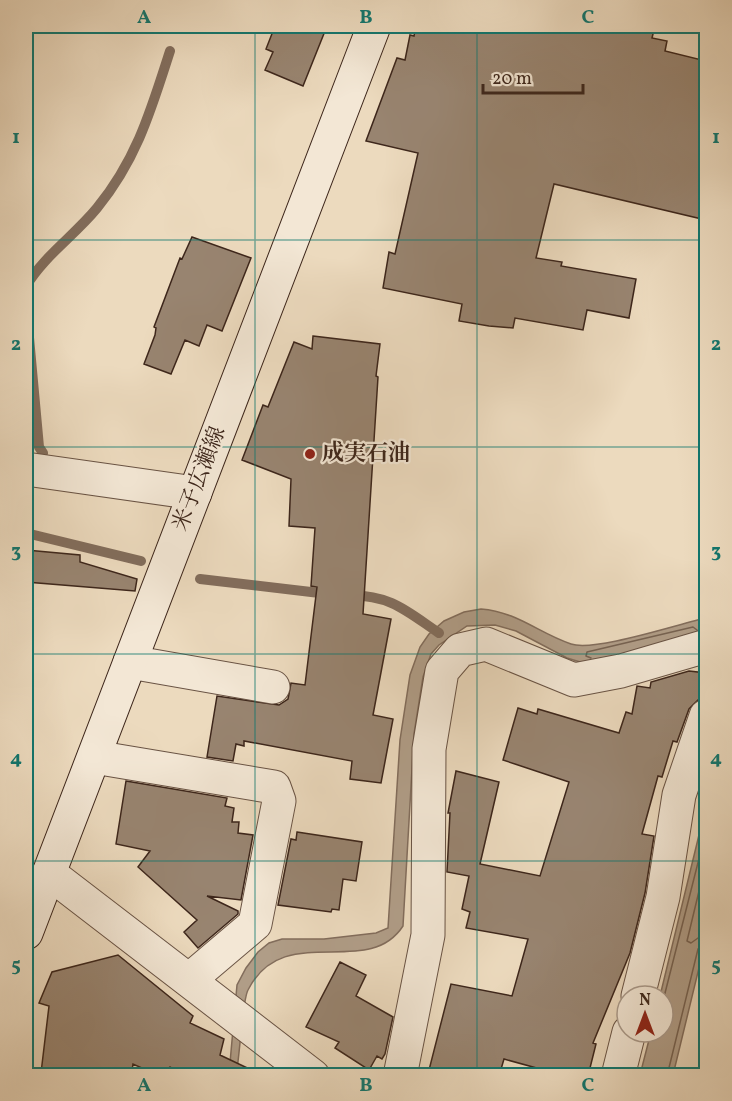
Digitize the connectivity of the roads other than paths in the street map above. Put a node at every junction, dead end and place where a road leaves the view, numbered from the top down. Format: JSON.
{"nodes":[{"id":1,"x":374,"y":26,"type":"edge"},
{"id":2,"x":26,"y":469,"type":"edge"},
{"id":3,"x":195,"y":493,"type":"junction"},
{"id":4,"x":706,"y":651,"type":"edge"},
{"id":5,"x":130,"y":662,"type":"junction"},
{"id":6,"x":273,"y":687,"type":"dead end"},
{"id":7,"x":706,"y":716,"type":"edge"},
{"id":8,"x":94,"y":757,"type":"junction"},
{"id":9,"x":38,"y":887,"type":"edge"},
{"id":10,"x":26,"y":933,"type":"edge"},
{"id":11,"x":189,"y":980,"type":"junction"},
{"id":12,"x":641,"y":984,"type":"edge"},
{"id":13,"x":626,"y":1044,"type":"edge"},
{"id":14,"x":313,"y":1076,"type":"edge"},
{"id":15,"x":400,"y":1076,"type":"edge"},
{"id":16,"x":618,"y":1076,"type":"edge"}],
"edges":[{"from":1,"to":3,"type":"street","name":"米子広瀬線"},
{"from":2,"to":3,"type":"street"},
{"from":3,"to":5,"type":"street","name":"米子広瀬線"},
{"from":4,"to":15,"type":"street"},
{"from":5,"to":6,"type":"street"},
{"from":5,"to":8,"type":"street","name":"米子広瀬線"},
{"from":7,"to":12,"type":"street"},
{"from":8,"to":9,"type":"street","name":"米子広瀬線"},
{"from":8,"to":11,"type":"street"},
{"from":9,"to":10,"type":"street","name":"米子広瀬線"},
{"from":9,"to":11,"type":"street"},
{"from":11,"to":14,"type":"street"},
{"from":13,"to":16,"type":"street"}]}
